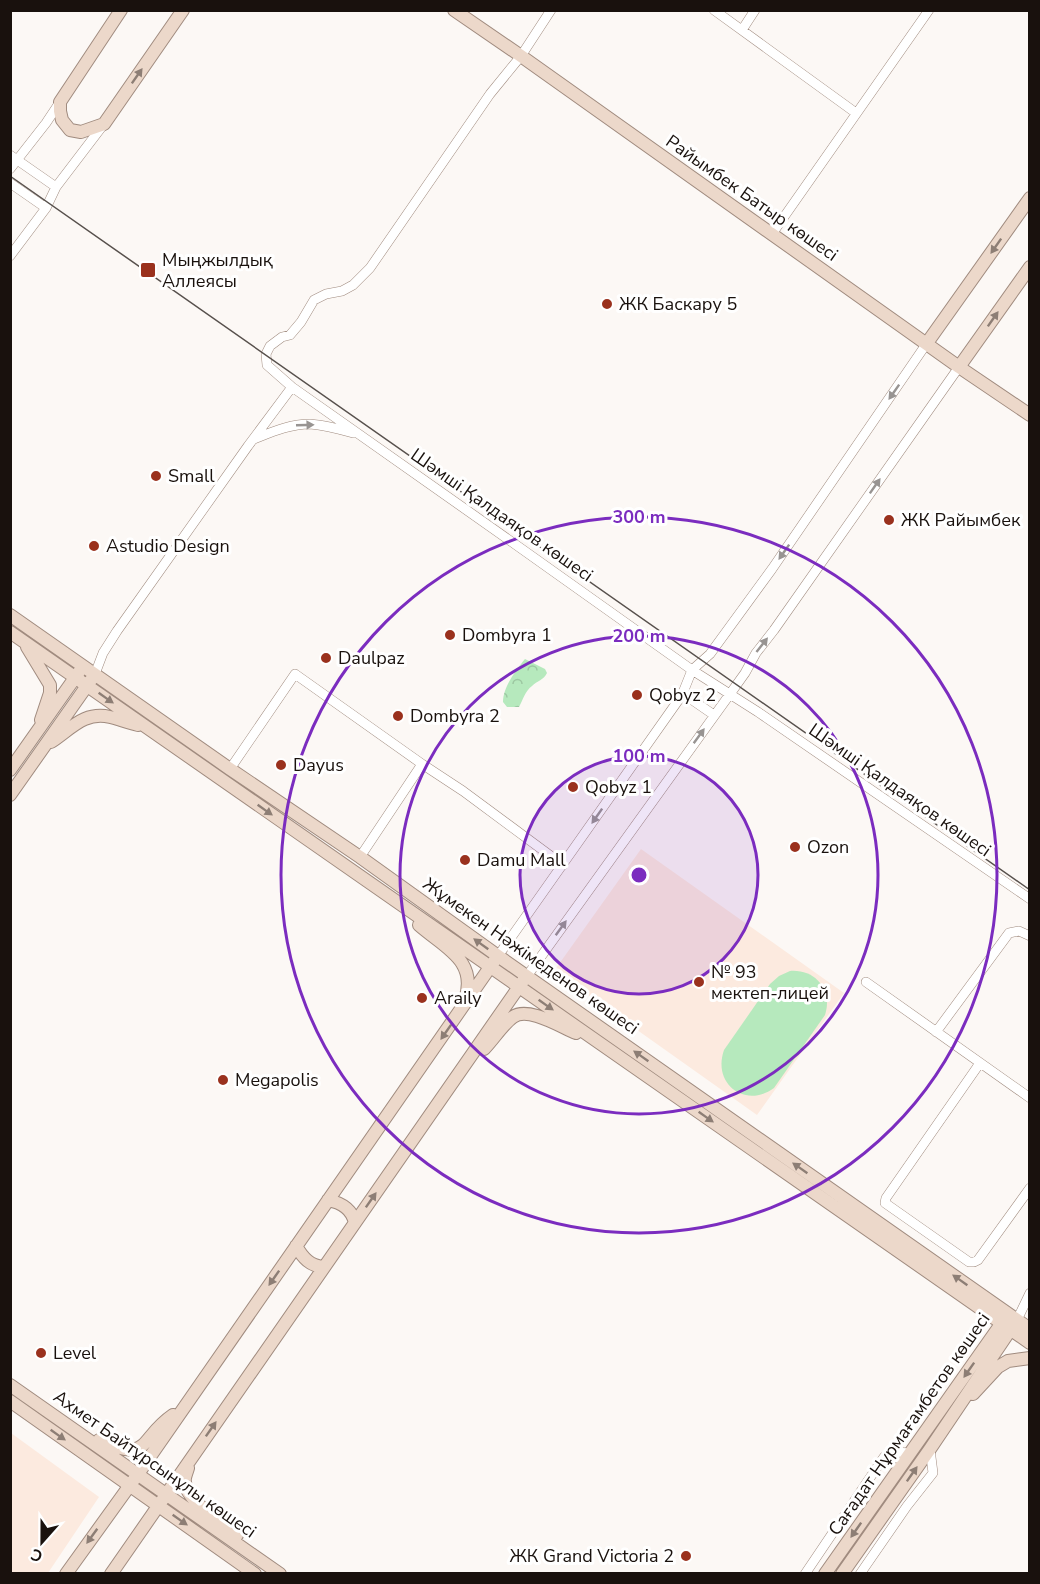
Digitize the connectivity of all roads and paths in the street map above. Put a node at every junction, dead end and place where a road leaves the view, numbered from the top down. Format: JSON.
{"nodes":[{"id":1,"x":121,"y":10,"type":"edge"},
{"id":2,"x":183,"y":10,"type":"edge"},
{"id":3,"x":454,"y":10,"type":"edge"},
{"id":4,"x":551,"y":10,"type":"edge"},
{"id":5,"x":714,"y":10,"type":"edge"},
{"id":6,"x":755,"y":10,"type":"edge"},
{"id":7,"x":929,"y":10,"type":"edge"},
{"id":8,"x":742,"y":30,"type":"junction"},
{"id":9,"x":521,"y":56,"type":"junction"},
{"id":10,"x":60,"y":102,"type":"junction"},
{"id":11,"x":856,"y":113,"type":"junction"},
{"id":12,"x":104,"y":124,"type":"junction"},
{"id":13,"x":14,"y":158,"type":"edge"},
{"id":14,"x":10,"y":169,"type":"edge"},
{"id":15,"x":10,"y":183,"type":"edge"},
{"id":16,"x":56,"y":187,"type":"junction"},
{"id":17,"x":1029,"y":198,"type":"edge"},
{"id":18,"x":46,"y":208,"type":"junction"},
{"id":19,"x":772,"y":234,"type":"junction"},
{"id":20,"x":10,"y":256,"type":"edge"},
{"id":21,"x":1029,"y":267,"type":"edge"},
{"id":22,"x":927,"y":343,"type":"junction"},
{"id":23,"x":959,"y":367,"type":"junction"},
{"id":24,"x":292,"y":387,"type":"junction"},
{"id":25,"x":1029,"y":415,"type":"edge"},
{"id":26,"x":358,"y":434,"type":"junction"},
{"id":27,"x":254,"y":439,"type":"junction"},
{"id":28,"x":10,"y":615,"type":"edge"},
{"id":29,"x":10,"y":632,"type":"edge"},
{"id":30,"x":23,"y":640,"type":"junction"},
{"id":31,"x":103,"y":653,"type":"junction"},
{"id":32,"x":83,"y":666,"type":"junction"},
{"id":33,"x":692,"y":670,"type":"junction"},
{"id":34,"x":95,"y":674,"type":"junction"},
{"id":35,"x":76,"y":677,"type":"junction"},
{"id":36,"x":87,"y":685,"type":"junction"},
{"id":37,"x":730,"y":694,"type":"junction"},
{"id":38,"x":682,"y":695,"type":"junction"},
{"id":39,"x":714,"y":715,"type":"junction"},
{"id":40,"x":148,"y":727,"type":"junction"},
{"id":41,"x":39,"y":729,"type":"junction"},
{"id":42,"x":45,"y":746,"type":"junction"},
{"id":43,"x":422,"y":764,"type":"junction"},
{"id":44,"x":230,"y":769,"type":"junction"},
{"id":45,"x":10,"y":770,"type":"edge"},
{"id":46,"x":10,"y":795,"type":"edge"},
{"id":47,"x":360,"y":857,"type":"junction"},
{"id":48,"x":563,"y":865,"type":"junction"},
{"id":49,"x":1029,"y":899,"type":"edge"},
{"id":50,"x":403,"y":906,"type":"junction"},
{"id":51,"x":1029,"y":936,"type":"edge"},
{"id":52,"x":495,"y":961,"type":"junction"},
{"id":53,"x":523,"y":981,"type":"junction"},
{"id":54,"x":866,"y":982,"type":"dead end"},
{"id":55,"x":463,"y":1007,"type":"junction"},
{"id":56,"x":936,"y":1032,"type":"junction"},
{"id":57,"x":598,"y":1042,"type":"junction"},
{"id":58,"x":980,"y":1063,"type":"junction"},
{"id":59,"x":465,"y":1066,"type":"junction"},
{"id":60,"x":1029,"y":1098,"type":"edge"},
{"id":61,"x":1029,"y":1188,"type":"edge"},
{"id":62,"x":328,"y":1200,"type":"junction"},
{"id":63,"x":355,"y":1223,"type":"junction"},
{"id":64,"x":296,"y":1246,"type":"junction"},
{"id":65,"x":324,"y":1267,"type":"junction"},
{"id":66,"x":1028,"y":1296,"type":"edge"},
{"id":67,"x":1009,"y":1321,"type":"junction"},
{"id":68,"x":1029,"y":1329,"type":"edge"},
{"id":69,"x":1029,"y":1342,"type":"edge"},
{"id":70,"x":1029,"y":1358,"type":"edge"},
{"id":71,"x":10,"y":1385,"type":"edge"},
{"id":72,"x":10,"y":1401,"type":"edge"},
{"id":73,"x":184,"y":1408,"type":"junction"},
{"id":74,"x":73,"y":1429,"type":"junction"},
{"id":75,"x":941,"y":1431,"type":"junction"},
{"id":76,"x":930,"y":1449,"type":"junction"},
{"id":77,"x":911,"y":1453,"type":"junction"},
{"id":78,"x":190,"y":1460,"type":"junction"},
{"id":79,"x":138,"y":1474,"type":"junction"},
{"id":80,"x":129,"y":1485,"type":"junction"},
{"id":81,"x":166,"y":1494,"type":"junction"},
{"id":82,"x":158,"y":1505,"type":"junction"},
{"id":83,"x":250,"y":1553,"type":"junction"},
{"id":84,"x":66,"y":1574,"type":"edge"},
{"id":85,"x":111,"y":1574,"type":"edge"},
{"id":86,"x":255,"y":1574,"type":"edge"},
{"id":87,"x":280,"y":1574,"type":"edge"},
{"id":88,"x":805,"y":1574,"type":"edge"},
{"id":89,"x":825,"y":1574,"type":"edge"},
{"id":90,"x":842,"y":1574,"type":"edge"},
{"id":91,"x":860,"y":1574,"type":"edge"}],
"edges":[{"from":1,"to":10,"type":"street"},
{"from":12,"to":2,"type":"street","one_way":true},
{"from":3,"to":9,"type":"street","name":"Райымбек Батыр көшесі"},
{"from":4,"to":9,"type":"street"},
{"from":5,"to":8,"type":"street"},
{"from":6,"to":8,"type":"street"},
{"from":7,"to":11,"type":"street"},
{"from":8,"to":11,"type":"street"},
{"from":9,"to":19,"type":"street","name":"Райымбек Батыр көшесі"},
{"from":9,"to":24,"type":"street","name":"Шәмші Қалдаяқов көшесі"},
{"from":10,"to":12,"type":"street"},
{"from":10,"to":13,"type":"street"},
{"from":11,"to":19,"type":"street"},
{"from":12,"to":16,"type":"street"},
{"from":13,"to":14,"type":"street"},
{"from":13,"to":16,"type":"street"},
{"from":15,"to":18,"type":"street"},
{"from":16,"to":18,"type":"street"},
{"from":17,"to":22,"type":"street","one_way":true},
{"from":18,"to":20,"type":"street"},
{"from":19,"to":22,"type":"street","name":"Райымбек Батыр көшесі"},
{"from":23,"to":21,"type":"street","one_way":true},
{"from":22,"to":23,"type":"street","name":"Райымбек Батыр көшесі"},
{"from":22,"to":33,"type":"street","one_way":true},
{"from":23,"to":25,"type":"street","name":"Райымбек Батыр көшесі"},
{"from":37,"to":23,"type":"street","one_way":true},
{"from":24,"to":26,"type":"street","name":"Шәмші Қалдаяқов көшесі"},
{"from":24,"to":27,"type":"street"},
{"from":27,"to":26,"type":"street","one_way":true},
{"from":26,"to":33,"type":"street","name":"Шәмші Қалдаяқов көшесі"},
{"from":27,"to":31,"type":"street"},
{"from":28,"to":32,"type":"street","name":"Жұмекен Нәжімеденов көшесі"},
{"from":29,"to":30,"type":"street","name":"Жұмекен Нәжімеденов көшесі"},
{"from":30,"to":35,"type":"street","name":"Жұмекен Нәжімеденов көшесі"},
{"from":30,"to":41,"type":"street"},
{"from":31,"to":32,"type":"street"},
{"from":31,"to":34,"type":"street"},
{"from":32,"to":34,"type":"street","name":"Жұмекен Нәжімеденов көшесі"},
{"from":32,"to":35,"type":"street"},
{"from":33,"to":37,"type":"street","name":"Шәмші Қалдаяқов көшесі"},
{"from":33,"to":38,"type":"street"},
{"from":34,"to":36,"type":"street"},
{"from":34,"to":44,"type":"street","name":"Жұмекен Нәжімеденов көшесі"},
{"from":35,"to":36,"type":"street","name":"Жұмекен Нәжімеденов көшесі"},
{"from":35,"to":41,"type":"street"},
{"from":36,"to":40,"type":"street","name":"Жұмекен Нәжімеденов көшесі","one_way":true},
{"from":36,"to":42,"type":"street"},
{"from":37,"to":39,"type":"street"},
{"from":37,"to":49,"type":"street","name":"Шәмші Қалдаяқов көшесі"},
{"from":38,"to":39,"type":"street"},
{"from":38,"to":48,"type":"street","one_way":true},
{"from":53,"to":39,"type":"street","one_way":true},
{"from":40,"to":42,"type":"street"},
{"from":40,"to":50,"type":"street","name":"Жұмекен Нәжімеденов көшесі","one_way":true},
{"from":41,"to":45,"type":"street"},
{"from":42,"to":46,"type":"street"},
{"from":43,"to":44,"type":"street"},
{"from":43,"to":47,"type":"street"},
{"from":43,"to":48,"type":"street"},
{"from":44,"to":47,"type":"street","name":"Жұмекен Нәжімеденов көшесі"},
{"from":52,"to":47,"type":"street","name":"Жұмекен Нәжімеденов көшесі","one_way":true},
{"from":48,"to":52,"type":"street"},
{"from":50,"to":52,"type":"street","name":"Жұмекен Нәжімеденов көшесі"},
{"from":50,"to":55,"type":"street"},
{"from":51,"to":56,"type":"street"},
{"from":52,"to":53,"type":"street","name":"Жұмекен Нәжімеденов көшесі"},
{"from":52,"to":55,"type":"street"},
{"from":53,"to":57,"type":"street","name":"Жұмекен Нәжімеденов көшесі","one_way":true},
{"from":53,"to":59,"type":"street"},
{"from":67,"to":53,"type":"street","name":"Жұмекен Нәжімеденов көшесі","one_way":true},
{"from":54,"to":56,"type":"street"},
{"from":55,"to":62,"type":"street","one_way":true},
{"from":56,"to":58,"type":"street"},
{"from":57,"to":59,"type":"street"},
{"from":57,"to":67,"type":"street","name":"Жұмекен Нәжімеденов көшесі","one_way":true},
{"from":58,"to":60,"type":"street"},
{"from":58,"to":61,"type":"street"},
{"from":63,"to":59,"type":"street","one_way":true},
{"from":62,"to":63,"type":"street"},
{"from":62,"to":64,"type":"street"},
{"from":63,"to":65,"type":"street"},
{"from":64,"to":65,"type":"street"},
{"from":64,"to":73,"type":"street","one_way":true},
{"from":78,"to":65,"type":"street","one_way":true},
{"from":66,"to":67,"type":"street","name":"Сағадат Нұрмағамбетов көшесі"},
{"from":67,"to":68,"type":"street","name":"Жұмекен Нәжімеденов көшесі"},
{"from":67,"to":69,"type":"street","name":"Жұмекен Нәжімеденов көшесі"},
{"from":67,"to":75,"type":"street","name":"Сағадат Нұрмағамбетов көшесі"},
{"from":67,"to":77,"type":"street","name":"Сағадат Нұрмағамбетов көшесі","one_way":true},
{"from":70,"to":75,"type":"street"},
{"from":71,"to":74,"type":"street","name":"Ахмет Байтұрсынұлы көшесі"},
{"from":72,"to":80,"type":"street","name":"Ахмет Байтұрсынұлы көшесі","one_way":true},
{"from":73,"to":74,"type":"street"},
{"from":73,"to":79,"type":"street"},
{"from":74,"to":79,"type":"street","name":"Ахмет Байтұрсынұлы көшесі"},
{"from":75,"to":76,"type":"street","name":"Сағадат Нұрмағамбетов көшесі"},
{"from":90,"to":76,"type":"street","name":"Сағадат Нұрмағамбетов көшесі","one_way":true},
{"from":76,"to":91,"type":"street"},
{"from":77,"to":88,"type":"street"},
{"from":77,"to":89,"type":"street","name":"Сағадат Нұрмағамбетов көшесі","one_way":true},
{"from":78,"to":81,"type":"street"},
{"from":78,"to":83,"type":"street"},
{"from":79,"to":80,"type":"street"},
{"from":79,"to":81,"type":"street","name":"Ахмет Байтұрсынұлы көшесі"},
{"from":80,"to":82,"type":"street","name":"Ахмет Байтұрсынұлы көшесі"},
{"from":80,"to":84,"type":"street","one_way":true},
{"from":81,"to":82,"type":"street"},
{"from":81,"to":83,"type":"street","name":"Ахмет Байтұрсынұлы көшесі"},
{"from":82,"to":85,"type":"street"},
{"from":82,"to":86,"type":"street","name":"Ахмет Байтұрсынұлы көшесі","one_way":true},
{"from":83,"to":87,"type":"street","name":"Ахмет Байтұрсынұлы көшесі"}]}
